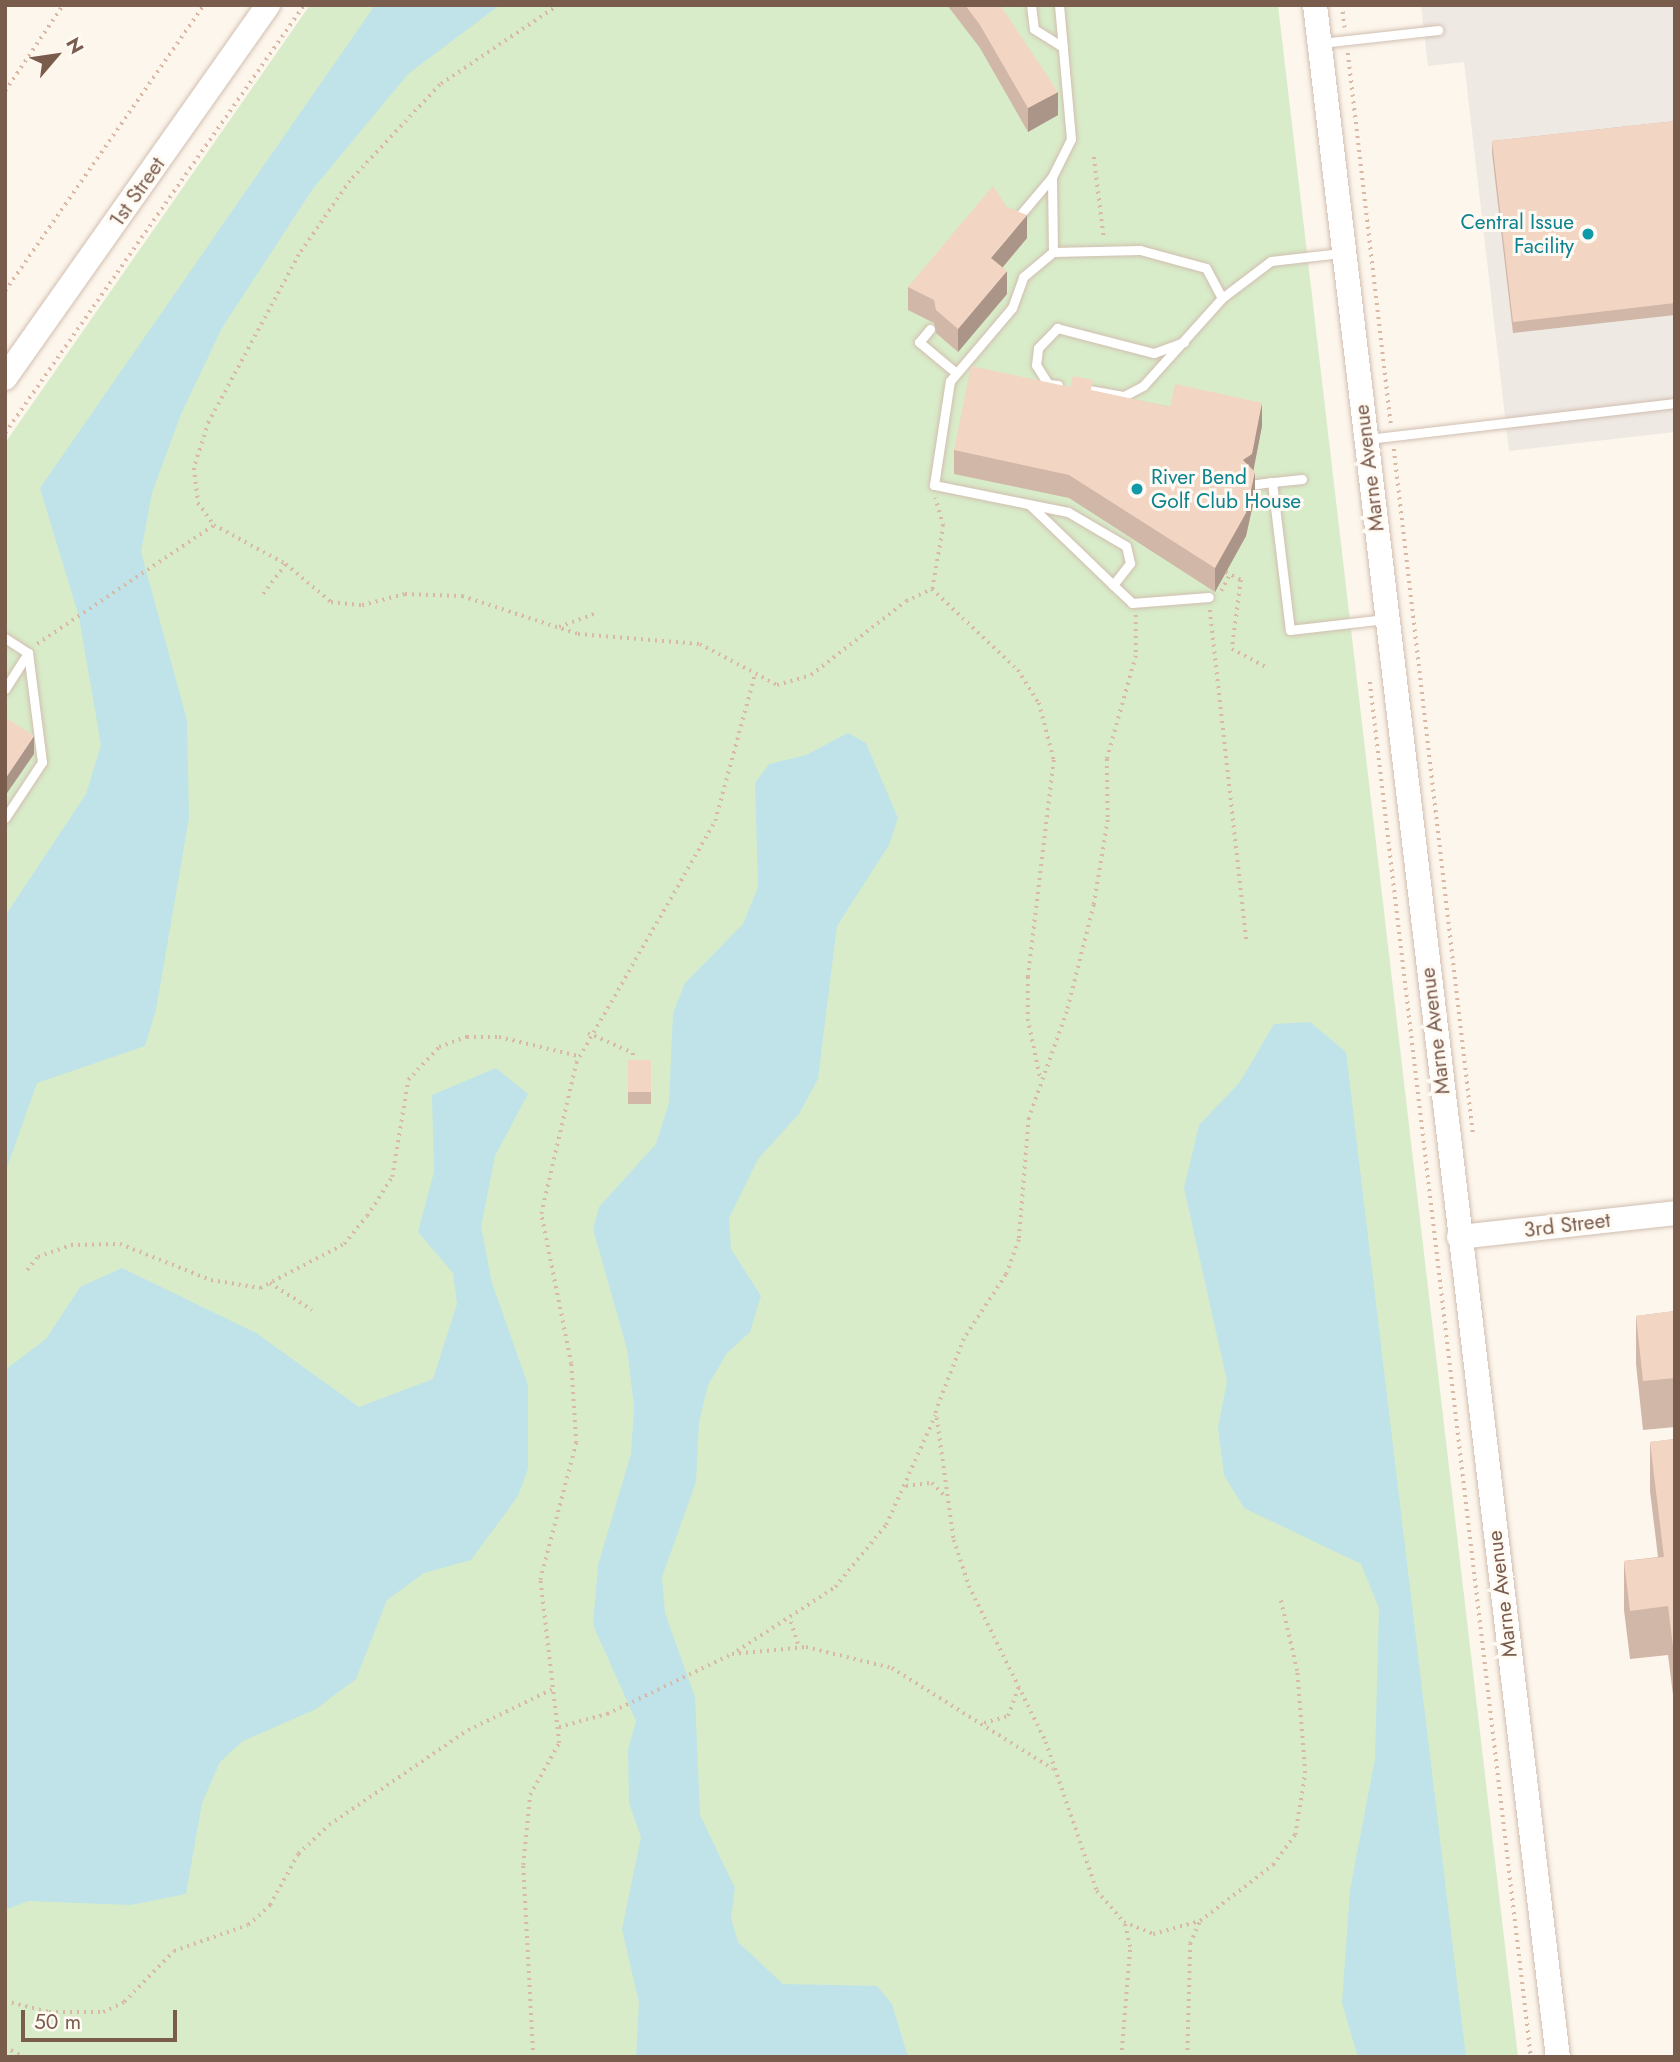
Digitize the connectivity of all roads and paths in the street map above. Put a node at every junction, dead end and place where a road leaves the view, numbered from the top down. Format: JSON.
{"nodes":[{"id":1,"x":63,"y":5,"type":"edge"},
{"id":2,"x":204,"y":5,"type":"edge"},
{"id":3,"x":268,"y":5,"type":"edge"},
{"id":4,"x":304,"y":5,"type":"edge"},
{"id":5,"x":559,"y":5,"type":"edge"},
{"id":6,"x":1031,"y":5,"type":"edge"},
{"id":7,"x":1059,"y":5,"type":"edge"},
{"id":8,"x":1315,"y":5,"type":"edge"},
{"id":9,"x":1438,"y":30,"type":"dead end"},
{"id":10,"x":1320,"y":43,"type":"junction"},
{"id":11,"x":1063,"y":47,"type":"junction"},
{"id":12,"x":5,"y":91,"type":"edge"},
{"id":13,"x":1094,"y":157,"type":"dead end"},
{"id":14,"x":1052,"y":177,"type":"junction"},
{"id":15,"x":1012,"y":225,"type":"edge"},
{"id":16,"x":1105,"y":250,"type":"junction"},
{"id":17,"x":1053,"y":252,"type":"junction"},
{"id":18,"x":1344,"y":252,"type":"junction"},
{"id":19,"x":5,"y":292,"type":"edge"},
{"id":20,"x":1222,"y":298,"type":"junction"},
{"id":21,"x":930,"y":329,"type":"dead end"},
{"id":22,"x":1184,"y":342,"type":"junction"},
{"id":23,"x":955,"y":372,"type":"junction"},
{"id":24,"x":5,"y":378,"type":"edge"},
{"id":25,"x":1675,"y":403,"type":"edge"},
{"id":26,"x":5,"y":433,"type":"edge"},
{"id":27,"x":1366,"y":439,"type":"junction"},
{"id":28,"x":1302,"y":479,"type":"dead end"},
{"id":29,"x":1272,"y":482,"type":"junction"},
{"id":30,"x":934,"y":485,"type":"junction"},
{"id":31,"x":1250,"y":485,"type":"edge"},
{"id":32,"x":1030,"y":505,"type":"junction"},
{"id":33,"x":214,"y":526,"type":"junction"},
{"id":34,"x":286,"y":564,"type":"junction"},
{"id":35,"x":1226,"y":572,"type":"edge"},
{"id":36,"x":1113,"y":585,"type":"junction"},
{"id":37,"x":932,"y":589,"type":"junction"},
{"id":38,"x":263,"y":594,"type":"dead end"},
{"id":39,"x":1209,"y":597,"type":"joint"},
{"id":40,"x":1132,"y":603,"type":"junction"},
{"id":41,"x":597,"y":613,"type":"dead end"},
{"id":42,"x":1387,"y":619,"type":"junction"},
{"id":43,"x":558,"y":628,"type":"junction"},
{"id":44,"x":5,"y":638,"type":"edge"},
{"id":45,"x":28,"y":653,"type":"junction"},
{"id":46,"x":1267,"y":668,"type":"dead end"},
{"id":47,"x":755,"y":674,"type":"junction"},
{"id":48,"x":1370,"y":677,"type":"dead end"},
{"id":49,"x":5,"y":689,"type":"edge"},
{"id":50,"x":5,"y":818,"type":"edge"},
{"id":51,"x":1247,"y":944,"type":"dead end"},
{"id":52,"x":588,"y":1033,"type":"junction"},
{"id":53,"x":579,"y":1056,"type":"junction"},
{"id":54,"x":634,"y":1072,"type":"edge"},
{"id":55,"x":1041,"y":1080,"type":"junction"},
{"id":56,"x":1675,"y":1213,"type":"edge"},
{"id":57,"x":1459,"y":1237,"type":"junction"},
{"id":58,"x":27,"y":1270,"type":"dead end"},
{"id":59,"x":270,"y":1283,"type":"junction"},
{"id":60,"x":312,"y":1310,"type":"dead end"},
{"id":61,"x":936,"y":1411,"type":"junction"},
{"id":62,"x":906,"y":1486,"type":"junction"},
{"id":63,"x":948,"y":1499,"type":"junction"},
{"id":64,"x":1280,"y":1598,"type":"dead end"},
{"id":65,"x":791,"y":1620,"type":"junction"},
{"id":66,"x":800,"y":1647,"type":"junction"},
{"id":67,"x":732,"y":1654,"type":"junction"},
{"id":68,"x":1019,"y":1684,"type":"junction"},
{"id":69,"x":555,"y":1688,"type":"junction"},
{"id":70,"x":980,"y":1723,"type":"junction"},
{"id":71,"x":558,"y":1727,"type":"junction"},
{"id":72,"x":1054,"y":1770,"type":"junction"},
{"id":73,"x":1200,"y":1921,"type":"junction"},
{"id":74,"x":1124,"y":1922,"type":"junction"},
{"id":75,"x":5,"y":2001,"type":"edge"},
{"id":76,"x":5,"y":2047,"type":"edge"},
{"id":77,"x":24,"y":2057,"type":"edge"},
{"id":78,"x":533,"y":2057,"type":"edge"},
{"id":79,"x":1121,"y":2057,"type":"edge"},
{"id":80,"x":1187,"y":2057,"type":"edge"},
{"id":81,"x":1531,"y":2057,"type":"edge"},
{"id":82,"x":1558,"y":2057,"type":"edge"}],
"edges":[{"from":1,"to":12,"type":"path"},
{"from":2,"to":19,"type":"path"},
{"from":3,"to":24,"type":"street","name":"1st Street"},
{"from":4,"to":26,"type":"path"},
{"from":5,"to":33,"type":"path"},
{"from":6,"to":11,"type":"lane"},
{"from":7,"to":11,"type":"lane"},
{"from":8,"to":10,"type":"street","name":"Marne Avenue"},
{"from":9,"to":10,"type":"lane"},
{"from":10,"to":18,"type":"street","name":"Marne Avenue"},
{"from":11,"to":14,"type":"lane"},
{"from":13,"to":16,"type":"path"},
{"from":14,"to":15,"type":"lane"},
{"from":14,"to":17,"type":"lane"},
{"from":16,"to":17,"type":"lane"},
{"from":16,"to":20,"type":"lane"},
{"from":17,"to":23,"type":"lane"},
{"from":18,"to":20,"type":"lane"},
{"from":18,"to":27,"type":"street","name":"Marne Avenue"},
{"from":20,"to":22,"type":"lane"},
{"from":21,"to":23,"type":"lane"},
{"from":22,"to":22,"type":"lane"},
{"from":23,"to":30,"type":"lane"},
{"from":25,"to":27,"type":"lane"},
{"from":27,"to":42,"type":"street","name":"Marne Avenue"},
{"from":28,"to":29,"type":"lane"},
{"from":29,"to":31,"type":"lane"},
{"from":29,"to":42,"type":"lane"},
{"from":30,"to":32,"type":"lane"},
{"from":30,"to":37,"type":"path"},
{"from":32,"to":36,"type":"lane"},
{"from":32,"to":36,"type":"lane"},
{"from":33,"to":34,"type":"path"},
{"from":33,"to":45,"type":"path"},
{"from":34,"to":38,"type":"path"},
{"from":34,"to":43,"type":"path"},
{"from":35,"to":46,"type":"path"},
{"from":36,"to":40,"type":"lane"},
{"from":37,"to":47,"type":"path"},
{"from":37,"to":55,"type":"path"},
{"from":39,"to":40,"type":"lane"},
{"from":39,"to":51,"type":"path"},
{"from":40,"to":55,"type":"path"},
{"from":41,"to":43,"type":"path"},
{"from":42,"to":57,"type":"street","name":"Marne Avenue"},
{"from":43,"to":47,"type":"path"},
{"from":44,"to":45,"type":"lane"},
{"from":45,"to":49,"type":"lane"},
{"from":45,"to":50,"type":"lane"},
{"from":47,"to":52,"type":"path"},
{"from":48,"to":81,"type":"path"},
{"from":52,"to":53,"type":"path"},
{"from":52,"to":54,"type":"path"},
{"from":53,"to":59,"type":"path"},
{"from":53,"to":69,"type":"path"},
{"from":55,"to":61,"type":"path"},
{"from":56,"to":57,"type":"street","name":"3rd Street"},
{"from":57,"to":82,"type":"street","name":"Marne Avenue"},
{"from":58,"to":59,"type":"path"},
{"from":59,"to":60,"type":"path"},
{"from":61,"to":62,"type":"path"},
{"from":61,"to":63,"type":"path"},
{"from":62,"to":63,"type":"path"},
{"from":62,"to":65,"type":"path"},
{"from":63,"to":68,"type":"path"},
{"from":64,"to":73,"type":"path"},
{"from":65,"to":66,"type":"path"},
{"from":65,"to":67,"type":"path"},
{"from":66,"to":67,"type":"path"},
{"from":66,"to":70,"type":"path"},
{"from":67,"to":71,"type":"path"},
{"from":68,"to":70,"type":"path"},
{"from":68,"to":72,"type":"path"},
{"from":69,"to":71,"type":"path"},
{"from":69,"to":75,"type":"path"},
{"from":70,"to":72,"type":"path"},
{"from":71,"to":78,"type":"path"},
{"from":72,"to":74,"type":"path"},
{"from":73,"to":74,"type":"path"},
{"from":73,"to":80,"type":"path"},
{"from":74,"to":79,"type":"path"},
{"from":76,"to":77,"type":"path"}]}
